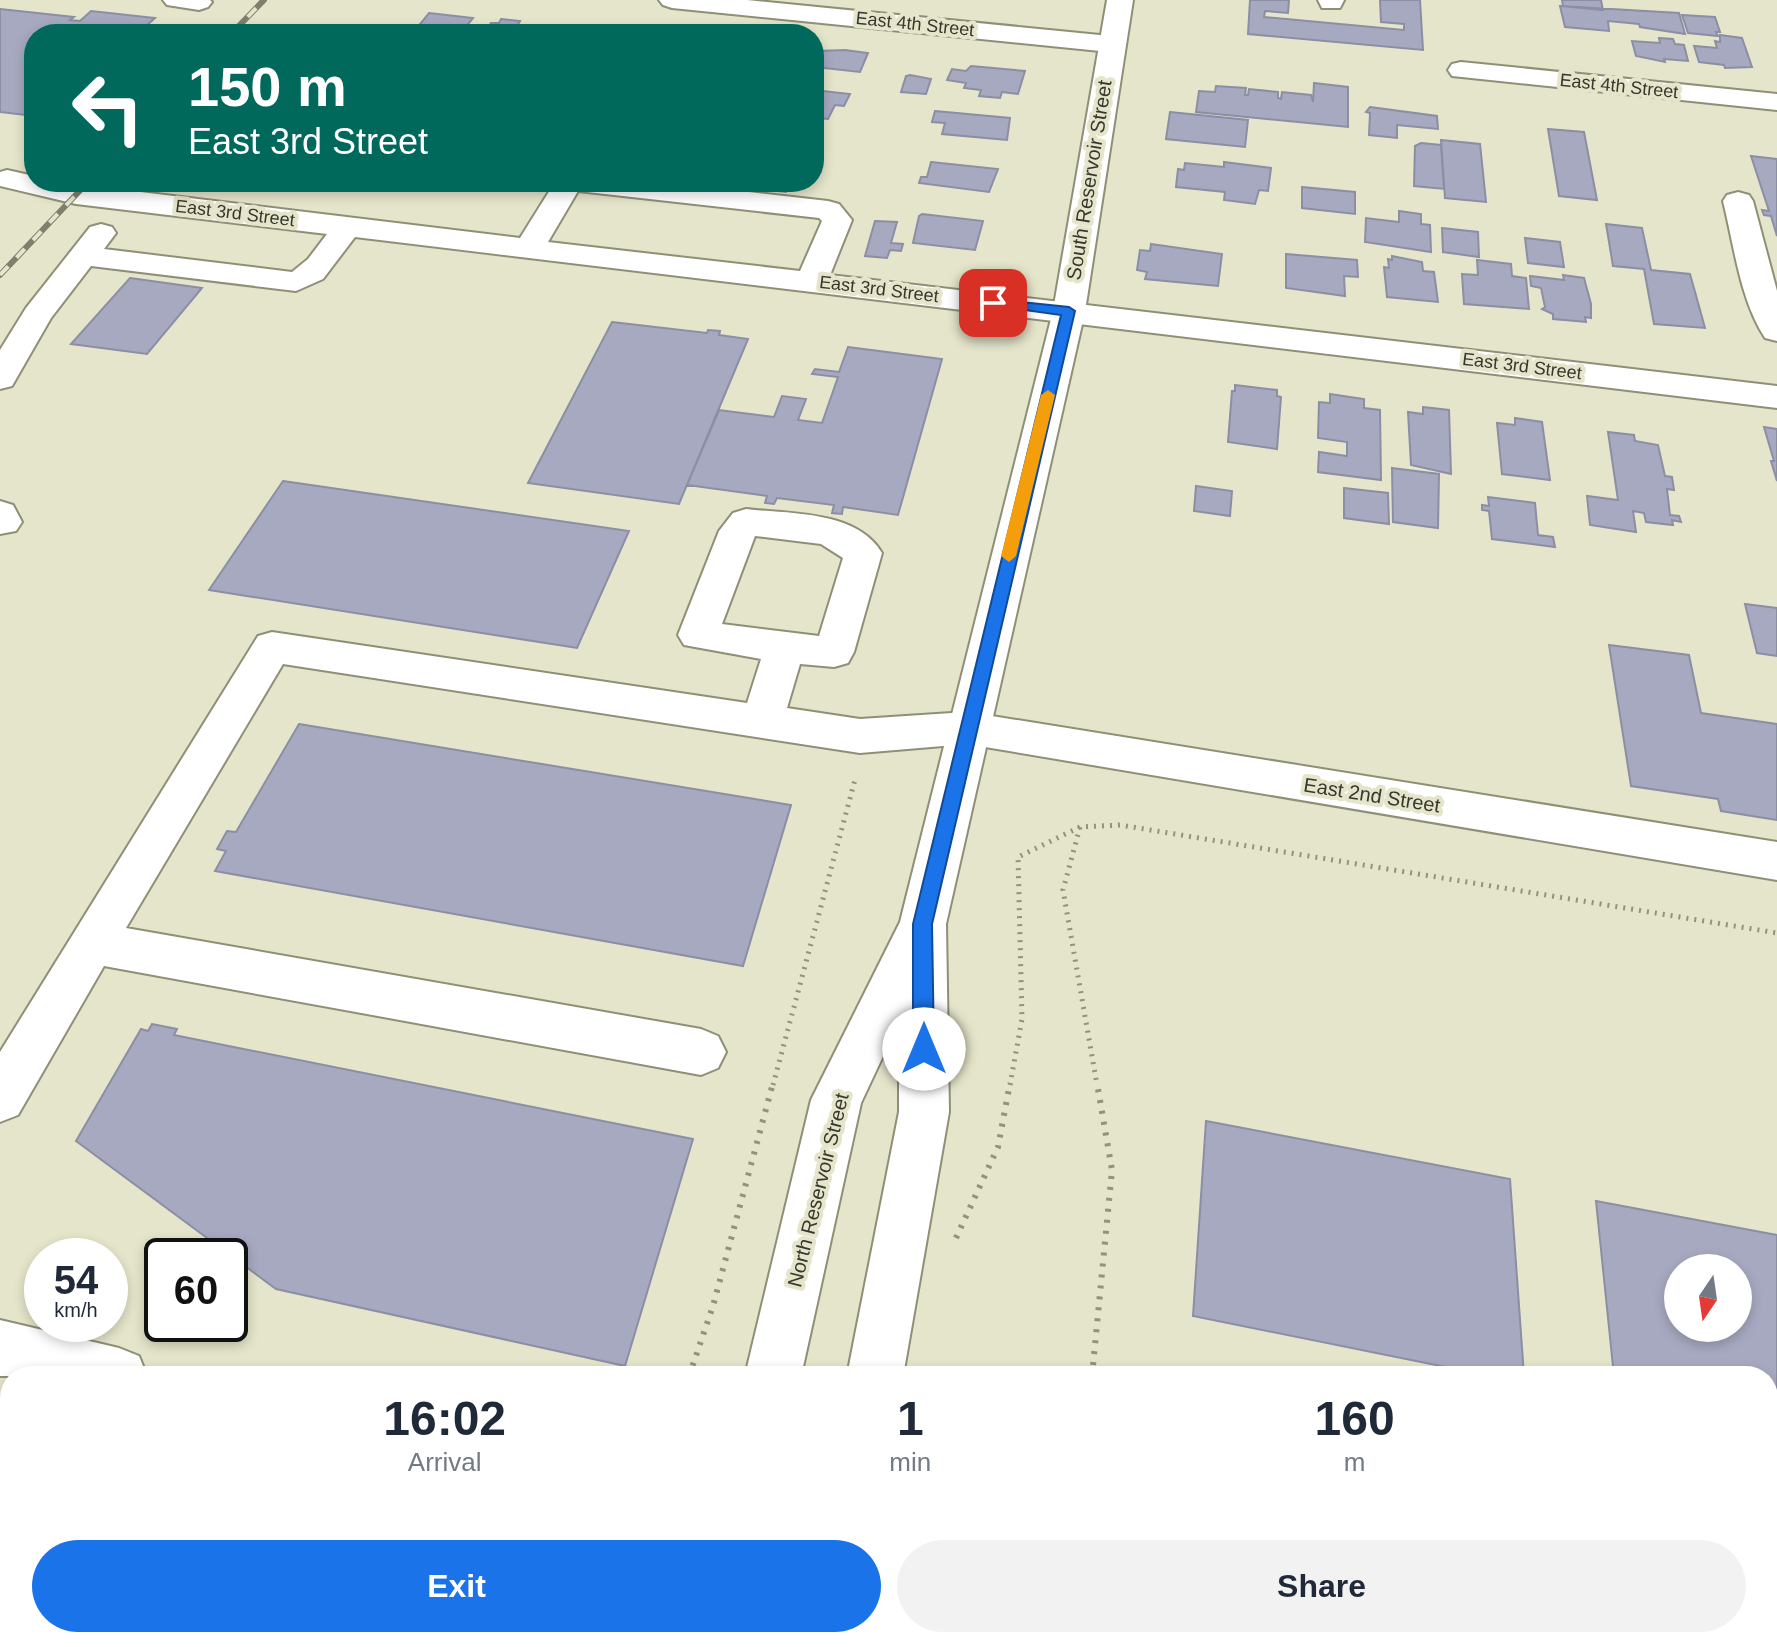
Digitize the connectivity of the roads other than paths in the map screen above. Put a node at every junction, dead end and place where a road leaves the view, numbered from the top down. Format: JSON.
{"nodes":[{"id":1,"x":672,"y":0,"type":"edge"},
{"id":2,"x":1120,"y":0,"type":"edge"},
{"id":3,"x":1110,"y":44,"type":"junction"},
{"id":4,"x":1461,"y":70,"type":"dead end"},
{"id":5,"x":1777,"y":102,"type":"edge"},
{"id":6,"x":24,"y":166,"type":"edge"},
{"id":7,"x":6,"y":190,"type":"edge"},
{"id":8,"x":34,"y":192,"type":"edge"},
{"id":9,"x":140,"y":192,"type":"edge"},
{"id":10,"x":236,"y":192,"type":"edge"},
{"id":11,"x":563,"y":192,"type":"edge"},
{"id":12,"x":671,"y":192,"type":"edge"},
{"id":13,"x":1738,"y":201,"type":"dead end"},
{"id":14,"x":220,"y":211,"type":"junction"},
{"id":15,"x":347,"y":226,"type":"junction"},
{"id":16,"x":529,"y":248,"type":"junction"},
{"id":17,"x":83,"y":256,"type":"junction"},
{"id":18,"x":812,"y":281,"type":"junction"},
{"id":19,"x":1069,"y":311,"type":"junction"},
{"id":20,"x":1777,"y":331,"type":"edge"},
{"id":21,"x":0,"y":378,"type":"edge"},
{"id":22,"x":1777,"y":397,"type":"edge"},
{"id":23,"x":785,"y":648,"type":"dead end"},
{"id":24,"x":762,"y":721,"type":"junction"},
{"id":25,"x":967,"y":728,"type":"junction"},
{"id":26,"x":1777,"y":861,"type":"edge"},
{"id":27,"x":923,"y":924,"type":"junction"},
{"id":28,"x":92,"y":943,"type":"junction"},
{"id":29,"x":701,"y":1052,"type":"dead end"},
{"id":30,"x":0,"y":1098,"type":"edge"},
{"id":31,"x":0,"y":1348,"type":"edge"},
{"id":32,"x":76,"y":1366,"type":"edge"},
{"id":33,"x":775,"y":1366,"type":"edge"},
{"id":34,"x":877,"y":1366,"type":"edge"}],
"edges":[{"from":1,"to":3,"type":"street","name":"East 4th Street"},
{"from":2,"to":3,"type":"street","name":"South Reservoir Street"},
{"from":3,"to":19,"type":"street","name":"South Reservoir Street"},
{"from":4,"to":5,"type":"street","name":"East 4th Street"},
{"from":6,"to":7,"type":"street"},
{"from":8,"to":9,"type":"street","name":"East 3rd Street"},
{"from":9,"to":14,"type":"street","name":"East 3rd Street"},
{"from":9,"to":17,"type":"street"},
{"from":10,"to":14,"type":"street"},
{"from":11,"to":16,"type":"street"},
{"from":12,"to":18,"type":"street"},
{"from":13,"to":20,"type":"street"},
{"from":14,"to":15,"type":"street","name":"East 3rd Street"},
{"from":15,"to":16,"type":"street","name":"East 3rd Street"},
{"from":15,"to":17,"type":"street"},
{"from":16,"to":18,"type":"street","name":"East 3rd Street"},
{"from":17,"to":21,"type":"street"},
{"from":18,"to":19,"type":"street","name":"East 3rd Street"},
{"from":19,"to":22,"type":"street","name":"East 3rd Street"},
{"from":19,"to":25,"type":"street","name":"South Reservoir Street"},
{"from":23,"to":24,"type":"street"},
{"from":24,"to":25,"type":"street","name":"East 2nd Street"},
{"from":24,"to":28,"type":"street","name":"East 2nd Street"},
{"from":25,"to":26,"type":"street","name":"East 2nd Street"},
{"from":25,"to":27,"type":"street","name":"South Reservoir Street"},
{"from":27,"to":33,"type":"street","name":"North Reservoir Street"},
{"from":27,"to":34,"type":"street","name":"South Reservoir Street"},
{"from":28,"to":29,"type":"street"},
{"from":28,"to":30,"type":"street"},
{"from":31,"to":32,"type":"street"}]}
